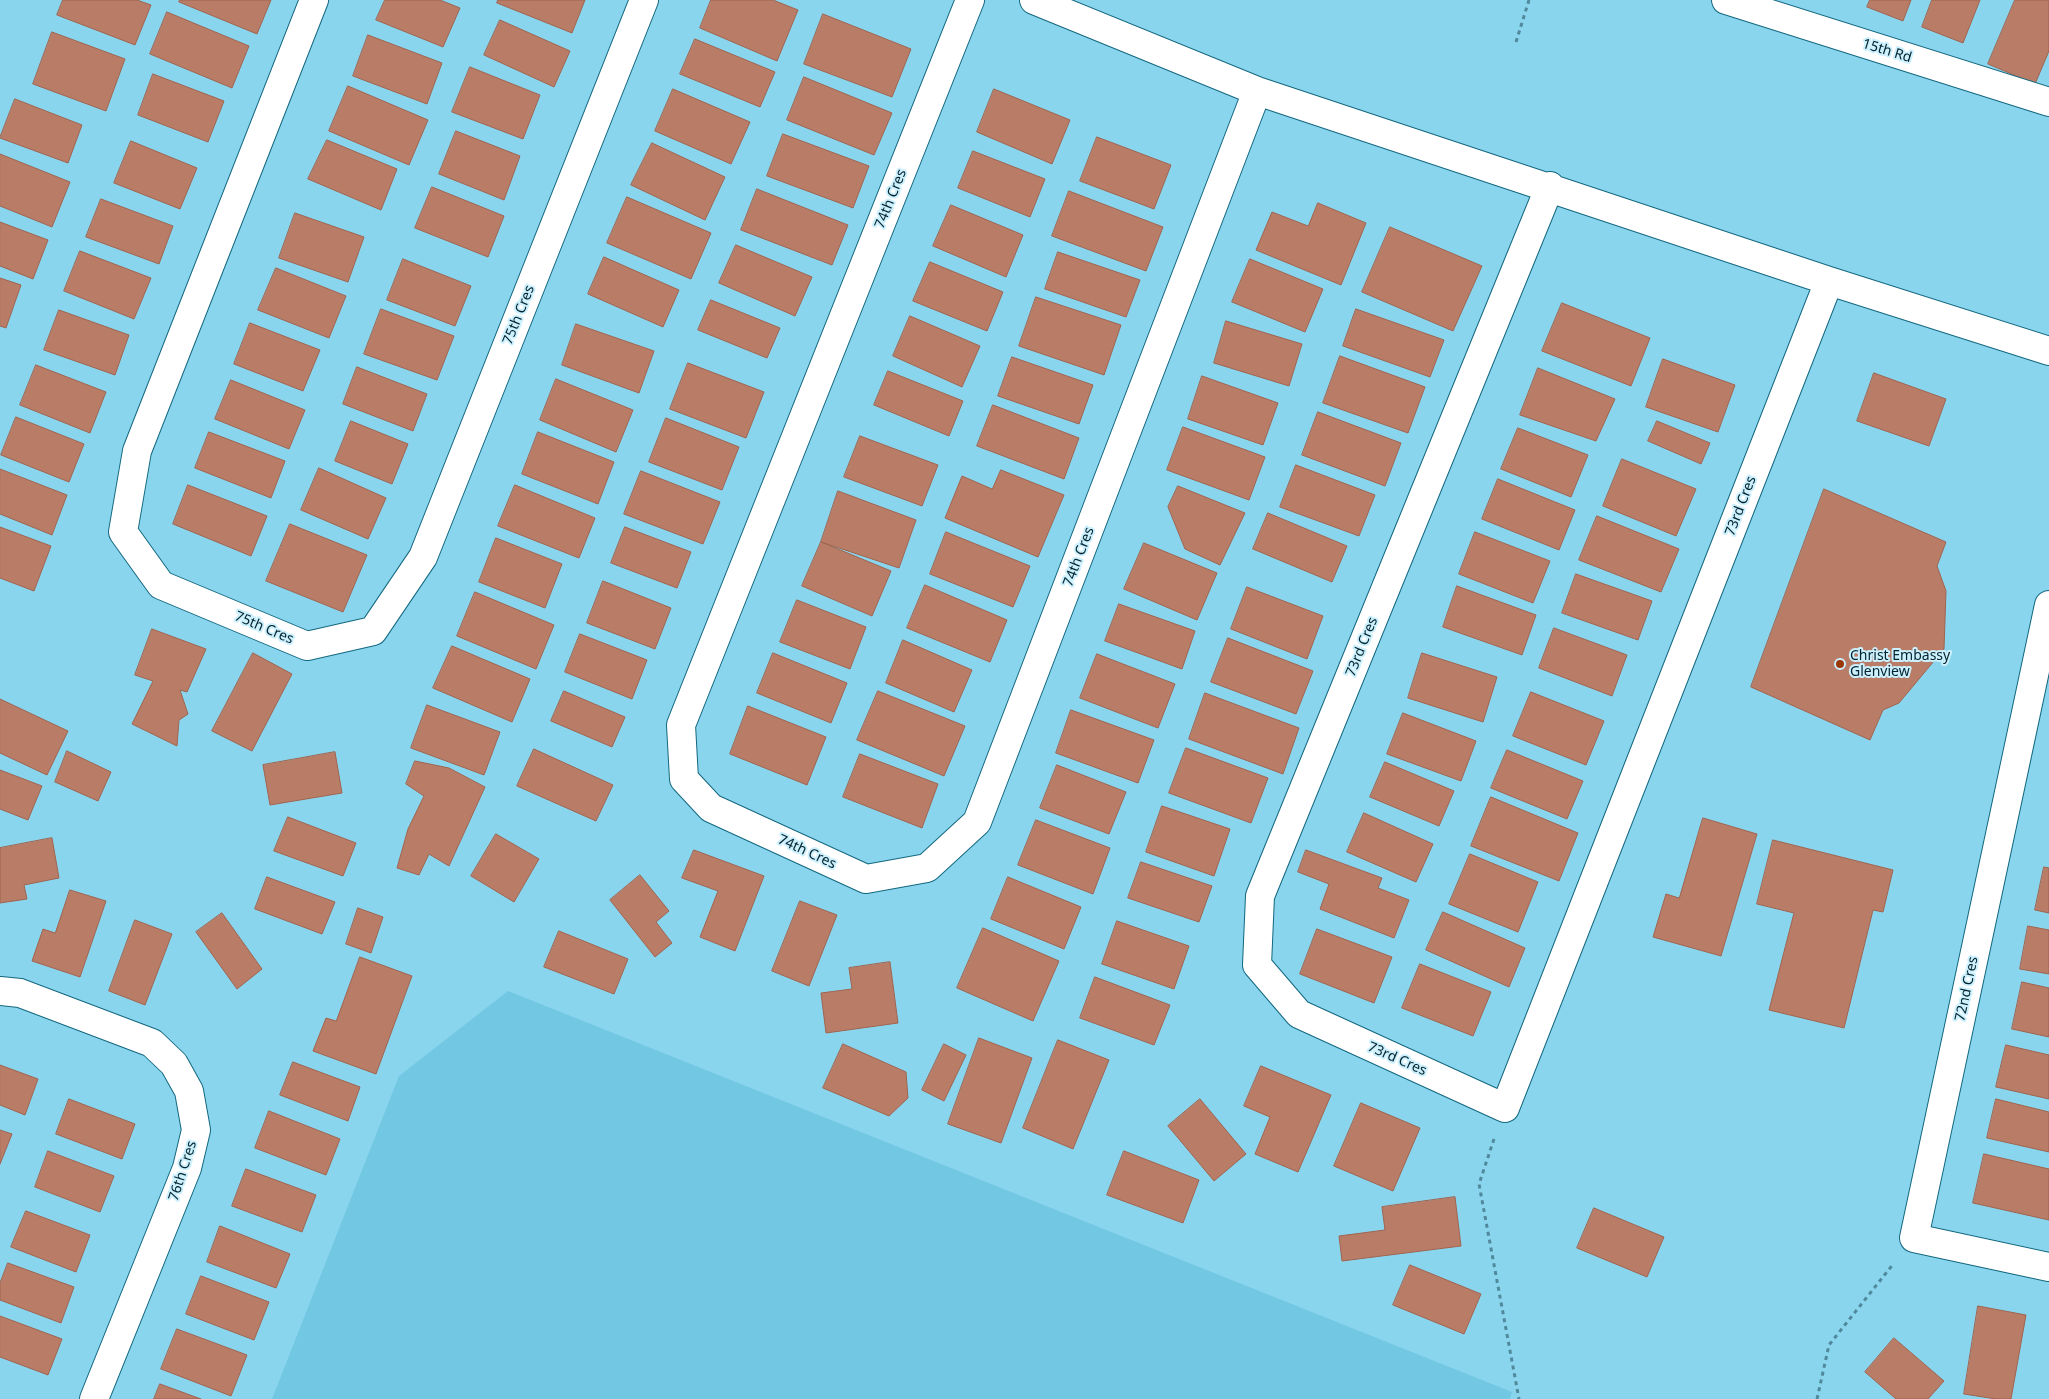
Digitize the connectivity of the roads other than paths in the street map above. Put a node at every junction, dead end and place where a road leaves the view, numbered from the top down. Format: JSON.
{"nodes":[{"id":1,"x":314,"y":0,"type":"edge"},
{"id":2,"x":644,"y":0,"type":"edge"},
{"id":3,"x":970,"y":0,"type":"edge"},
{"id":4,"x":1034,"y":0,"type":"edge"},
{"id":5,"x":1726,"y":0,"type":"edge"},
{"id":6,"x":1257,"y":91,"type":"junction"},
{"id":7,"x":2049,"y":102,"type":"edge"},
{"id":8,"x":1550,"y":186,"type":"junction"},
{"id":9,"x":1830,"y":280,"type":"junction"},
{"id":10,"x":2049,"y":350,"type":"edge"},
{"id":11,"x":2049,"y":605,"type":"edge"},
{"id":12,"x":0,"y":991,"type":"edge"},
{"id":13,"x":2049,"y":1267,"type":"edge"},
{"id":14,"x":94,"y":1399,"type":"edge"}],
"edges":[{"from":1,"to":2,"type":"street","name":"75th Cres"},
{"from":3,"to":6,"type":"street","name":"74th Cres"},
{"from":4,"to":6,"type":"street"},
{"from":5,"to":7,"type":"street","name":"15th Rd"},
{"from":6,"to":8,"type":"street"},
{"from":8,"to":9,"type":"street"},
{"from":8,"to":9,"type":"street","name":"73rd Cres"},
{"from":9,"to":10,"type":"street"},
{"from":11,"to":13,"type":"street","name":"72nd Cres"},
{"from":12,"to":14,"type":"street","name":"76th Cres"}]}
